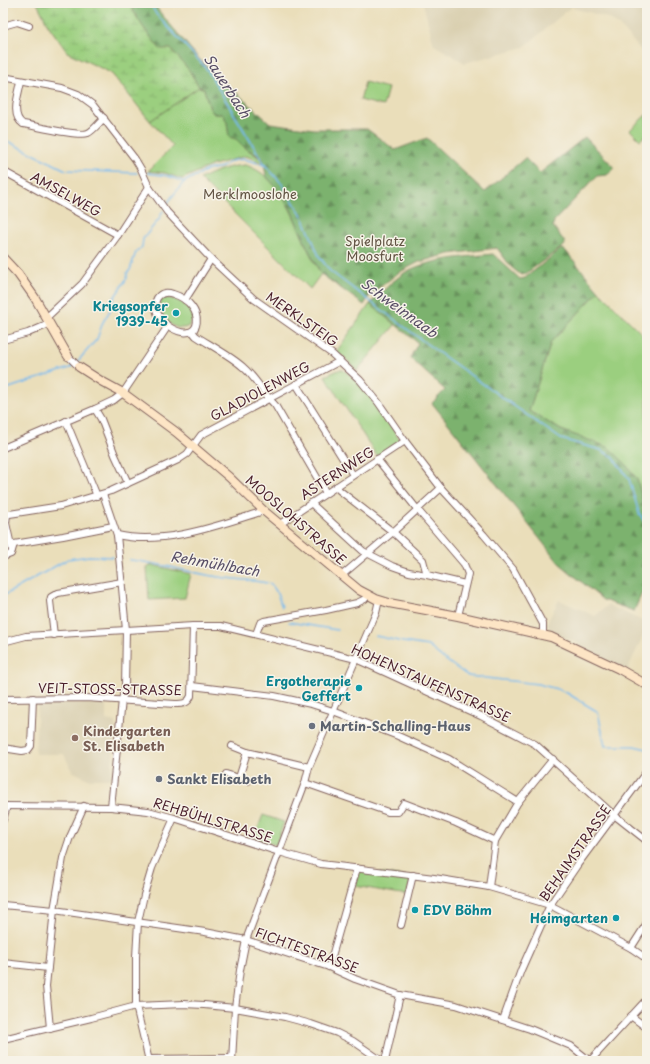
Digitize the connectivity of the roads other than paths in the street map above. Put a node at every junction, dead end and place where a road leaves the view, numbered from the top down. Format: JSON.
{"nodes":[{"id":1,"x":3,"y":26,"type":"edge"},
{"id":2,"x":29,"y":26,"type":"dead end"},
{"id":3,"x":3,"y":77,"type":"edge"},
{"id":4,"x":21,"y":81,"type":"junction"},
{"id":5,"x":104,"y":118,"type":"junction"},
{"id":6,"x":3,"y":171,"type":"edge"},
{"id":7,"x":148,"y":188,"type":"junction"},
{"id":8,"x":118,"y":235,"type":"junction"},
{"id":9,"x":3,"y":258,"type":"edge"},
{"id":10,"x":211,"y":259,"type":"junction"},
{"id":11,"x":185,"y":300,"type":"junction"},
{"id":12,"x":48,"y":321,"type":"junction"},
{"id":13,"x":168,"y":326,"type":"junction"},
{"id":14,"x":192,"y":331,"type":"junction"},
{"id":15,"x":3,"y":340,"type":"edge"},
{"id":16,"x":68,"y":356,"type":"joint"},
{"id":17,"x":340,"y":361,"type":"junction"},
{"id":18,"x":79,"y":367,"type":"joint"},
{"id":19,"x":296,"y":384,"type":"junction"},
{"id":20,"x":123,"y":393,"type":"junction"},
{"id":21,"x":269,"y":399,"type":"junction"},
{"id":22,"x":95,"y":409,"type":"junction"},
{"id":23,"x":66,"y":421,"type":"junction"},
{"id":24,"x":405,"y":441,"type":"junction"},
{"id":25,"x":193,"y":445,"type":"junction"},
{"id":26,"x":3,"y":448,"type":"edge"},
{"id":27,"x":378,"y":459,"type":"junction"},
{"id":28,"x":353,"y":475,"type":"junction"},
{"id":29,"x":128,"y":483,"type":"junction"},
{"id":30,"x":337,"y":486,"type":"junction"},
{"id":31,"x":441,"y":488,"type":"junction"},
{"id":32,"x":326,"y":493,"type":"junction"},
{"id":33,"x":100,"y":495,"type":"junction"},
{"id":34,"x":312,"y":503,"type":"junction"},
{"id":35,"x":417,"y":509,"type":"junction"},
{"id":36,"x":264,"y":510,"type":"junction"},
{"id":37,"x":5,"y":515,"type":"edge"},
{"id":38,"x":280,"y":524,"type":"junction"},
{"id":39,"x":113,"y":526,"type":"junction"},
{"id":40,"x":393,"y":532,"type":"junction"},
{"id":41,"x":117,"y":535,"type":"junction"},
{"id":42,"x":12,"y":551,"type":"junction"},
{"id":43,"x":368,"y":553,"type":"junction"},
{"id":44,"x":3,"y":557,"type":"edge"},
{"id":45,"x":427,"y":575,"type":"junction"},
{"id":46,"x":341,"y":576,"type":"junction"},
{"id":47,"x":122,"y":582,"type":"junction"},
{"id":48,"x":465,"y":584,"type":"junction"},
{"id":49,"x":368,"y":594,"type":"junction"},
{"id":50,"x":379,"y":600,"type":"junction"},
{"id":51,"x":458,"y":616,"type":"junction"},
{"id":52,"x":194,"y":626,"type":"junction"},
{"id":53,"x":126,"y":630,"type":"junction"},
{"id":54,"x":256,"y":634,"type":"junction"},
{"id":55,"x":54,"y":635,"type":"junction"},
{"id":56,"x":543,"y":636,"type":"junction"},
{"id":57,"x":3,"y":642,"type":"edge"},
{"id":58,"x":356,"y":659,"type":"junction"},
{"id":59,"x":647,"y":685,"type":"edge"},
{"id":60,"x":192,"y":686,"type":"junction"},
{"id":61,"x":33,"y":698,"type":"junction"},
{"id":62,"x":3,"y":699,"type":"edge"},
{"id":63,"x":122,"y":700,"type":"junction"},
{"id":64,"x":333,"y":711,"type":"junction"},
{"id":65,"x":232,"y":746,"type":"dead end"},
{"id":66,"x":3,"y":748,"type":"edge"},
{"id":67,"x":248,"y":752,"type":"junction"},
{"id":68,"x":553,"y":759,"type":"junction"},
{"id":69,"x":309,"y":767,"type":"junction"},
{"id":70,"x":226,"y":774,"type":"dead end"},
{"id":71,"x":646,"y":774,"type":"edge"},
{"id":72,"x":239,"y":778,"type":"junction"},
{"id":73,"x":248,"y":781,"type":"dead end"},
{"id":74,"x":305,"y":783,"type":"junction"},
{"id":75,"x":518,"y":802,"type":"junction"},
{"id":76,"x":5,"y":806,"type":"edge"},
{"id":77,"x":84,"y":806,"type":"junction"},
{"id":78,"x":111,"y":807,"type":"junction"},
{"id":79,"x":614,"y":815,"type":"junction"},
{"id":80,"x":174,"y":818,"type":"junction"},
{"id":81,"x":3,"y":820,"type":"edge"},
{"id":82,"x":494,"y":841,"type":"junction"},
{"id":83,"x":647,"y":841,"type":"edge"},
{"id":84,"x":279,"y":852,"type":"junction"},
{"id":85,"x":357,"y":868,"type":"junction"},
{"id":86,"x":413,"y":875,"type":"junction"},
{"id":87,"x":489,"y":887,"type":"junction"},
{"id":88,"x":3,"y":905,"type":"edge"},
{"id":89,"x":550,"y":905,"type":"junction"},
{"id":90,"x":54,"y":910,"type":"junction"},
{"id":91,"x":138,"y":922,"type":"junction"},
{"id":92,"x":647,"y":923,"type":"edge"},
{"id":93,"x":401,"y":925,"type":"dead end"},
{"id":94,"x":246,"y":940,"type":"junction"},
{"id":95,"x":631,"y":948,"type":"junction"},
{"id":96,"x":647,"y":959,"type":"edge"},
{"id":97,"x":3,"y":963,"type":"edge"},
{"id":98,"x":329,"y":967,"type":"junction"},
{"id":99,"x":48,"y":968,"type":"junction"},
{"id":100,"x":400,"y":995,"type":"junction"},
{"id":101,"x":647,"y":999,"type":"edge"},
{"id":102,"x":136,"y":1006,"type":"junction"},
{"id":103,"x":236,"y":1008,"type":"junction"},
{"id":104,"x":631,"y":1016,"type":"junction"},
{"id":105,"x":503,"y":1020,"type":"junction"},
{"id":106,"x":50,"y":1028,"type":"junction"},
{"id":107,"x":647,"y":1028,"type":"edge"},
{"id":108,"x":3,"y":1039,"type":"edge"},
{"id":109,"x":232,"y":1059,"type":"edge"},
{"id":110,"x":149,"y":1060,"type":"edge"},
{"id":111,"x":382,"y":1061,"type":"edge"},
{"id":112,"x":385,"y":1061,"type":"edge"},
{"id":113,"x":590,"y":1061,"type":"edge"}],
"edges":[{"from":1,"to":2,"type":"street"},
{"from":3,"to":4,"type":"street","name":"MERKLSTEIG"},
{"from":4,"to":5,"type":"street","name":"MERKLSTEIG"},
{"from":4,"to":5,"type":"street"},
{"from":5,"to":7,"type":"street","name":"MERKLSTEIG"},
{"from":6,"to":8,"type":"street","name":"AMSELWEG"},
{"from":7,"to":8,"type":"street"},
{"from":7,"to":10,"type":"street","name":"MERKLSTEIG"},
{"from":8,"to":12,"type":"street"},
{"from":9,"to":12,"type":"street","name":"MOOSLOHSTRASSE"},
{"from":10,"to":11,"type":"street"},
{"from":10,"to":17,"type":"street","name":"MERKLSTEIG"},
{"from":11,"to":13,"type":"street"},
{"from":11,"to":14,"type":"street"},
{"from":12,"to":15,"type":"street"},
{"from":12,"to":16,"type":"street","name":"MOOSLOHSTRASSE"},
{"from":13,"to":14,"type":"street"},
{"from":13,"to":20,"type":"street"},
{"from":14,"to":21,"type":"street"},
{"from":16,"to":18,"type":"street","name":"MOOSLOHSTRASSE"},
{"from":17,"to":19,"type":"street","name":"GLADIOLENWEG"},
{"from":17,"to":24,"type":"street","name":"MERKLSTEIG"},
{"from":18,"to":20,"type":"street","name":"MOOSLOHSTRASSE"},
{"from":19,"to":21,"type":"street","name":"GLADIOLENWEG"},
{"from":19,"to":28,"type":"street"},
{"from":20,"to":22,"type":"street"},
{"from":20,"to":25,"type":"street","name":"MOOSLOHSTRASSE"},
{"from":21,"to":25,"type":"street","name":"GLADIOLENWEG"},
{"from":21,"to":32,"type":"street"},
{"from":22,"to":23,"type":"street"},
{"from":22,"to":29,"type":"street"},
{"from":23,"to":26,"type":"street"},
{"from":23,"to":33,"type":"street"},
{"from":24,"to":27,"type":"street","name":"ASTERNWEG"},
{"from":24,"to":31,"type":"street","name":"MERKLSTEIG"},
{"from":25,"to":29,"type":"street","name":"GLADIOLENWEG"},
{"from":25,"to":36,"type":"street","name":"MOOSLOHSTRASSE"},
{"from":27,"to":28,"type":"street","name":"ASTERNWEG"},
{"from":27,"to":35,"type":"street"},
{"from":28,"to":30,"type":"street","name":"ASTERNWEG"},
{"from":29,"to":33,"type":"street","name":"GLADIOLENWEG"},
{"from":30,"to":32,"type":"street","name":"ASTERNWEG"},
{"from":30,"to":40,"type":"street"},
{"from":31,"to":35,"type":"street"},
{"from":31,"to":56,"type":"street","name":"MERKLSTEIG"},
{"from":32,"to":34,"type":"street","name":"ASTERNWEG"},
{"from":33,"to":37,"type":"street","name":"GLADIOLENWEG"},
{"from":33,"to":39,"type":"street"},
{"from":34,"to":38,"type":"street","name":"ASTERNWEG"},
{"from":34,"to":43,"type":"street"},
{"from":35,"to":40,"type":"street"},
{"from":35,"to":48,"type":"street"},
{"from":36,"to":38,"type":"street","name":"MOOSLOHSTRASSE"},
{"from":36,"to":41,"type":"street"},
{"from":37,"to":42,"type":"street"},
{"from":38,"to":46,"type":"street","name":"MOOSLOHSTRASSE"},
{"from":39,"to":41,"type":"street"},
{"from":39,"to":42,"type":"street"},
{"from":40,"to":43,"type":"street"},
{"from":40,"to":45,"type":"street"},
{"from":41,"to":47,"type":"street"},
{"from":42,"to":44,"type":"street"},
{"from":43,"to":45,"type":"street"},
{"from":43,"to":46,"type":"street"},
{"from":45,"to":48,"type":"street"},
{"from":46,"to":49,"type":"street","name":"MOOSLOHSTRASSE"},
{"from":47,"to":53,"type":"street"},
{"from":47,"to":55,"type":"street"},
{"from":48,"to":51,"type":"street"},
{"from":49,"to":50,"type":"street","name":"MOOSLOHSTRASSE"},
{"from":49,"to":54,"type":"street"},
{"from":50,"to":51,"type":"street","name":"MOOSLOHSTRASSE"},
{"from":50,"to":58,"type":"street"},
{"from":51,"to":56,"type":"street","name":"MOOSLOHSTRASSE"},
{"from":52,"to":53,"type":"street","name":"HOHENSTAUFENSTRASSE"},
{"from":52,"to":54,"type":"street","name":"HOHENSTAUFENSTRASSE"},
{"from":52,"to":60,"type":"street","name":"VEIT-STOSS-STRASSE"},
{"from":53,"to":55,"type":"street","name":"HOHENSTAUFENSTRASSE"},
{"from":53,"to":63,"type":"street"},
{"from":54,"to":58,"type":"street","name":"HOHENSTAUFENSTRASSE"},
{"from":55,"to":57,"type":"street","name":"HOHENSTAUFENSTRASSE"},
{"from":56,"to":59,"type":"street","name":"MOOSLOHSTRASSE"},
{"from":58,"to":64,"type":"street"},
{"from":58,"to":68,"type":"street","name":"HOHENSTAUFENSTRASSE"},
{"from":60,"to":63,"type":"street","name":"VEIT-STOSS-STRASSE"},
{"from":60,"to":64,"type":"street"},
{"from":61,"to":62,"type":"street","name":"VEIT-STOSS-STRASSE"},
{"from":61,"to":63,"type":"street","name":"VEIT-STOSS-STRASSE"},
{"from":61,"to":66,"type":"street"},
{"from":63,"to":78,"type":"street"},
{"from":64,"to":69,"type":"street"},
{"from":64,"to":75,"type":"street"},
{"from":65,"to":67,"type":"street"},
{"from":67,"to":69,"type":"street"},
{"from":67,"to":72,"type":"street"},
{"from":68,"to":75,"type":"street"},
{"from":68,"to":79,"type":"street","name":"HOHENSTAUFENSTRASSE"},
{"from":69,"to":74,"type":"street"},
{"from":70,"to":72,"type":"street"},
{"from":71,"to":79,"type":"street","name":"BEHAIMSTRASSE"},
{"from":72,"to":73,"type":"street"},
{"from":74,"to":82,"type":"street"},
{"from":74,"to":84,"type":"street"},
{"from":75,"to":82,"type":"street"},
{"from":76,"to":77,"type":"street","name":"REHBÜHLSTRASSE"},
{"from":76,"to":81,"type":"street"},
{"from":77,"to":78,"type":"street","name":"REHBÜHLSTRASSE"},
{"from":77,"to":90,"type":"street"},
{"from":78,"to":80,"type":"street","name":"REHBÜHLSTRASSE"},
{"from":79,"to":83,"type":"street","name":"HOHENSTAUFENSTRASSE"},
{"from":79,"to":89,"type":"street","name":"BEHAIMSTRASSE"},
{"from":80,"to":84,"type":"street","name":"REHBÜHLSTRASSE"},
{"from":80,"to":91,"type":"street"},
{"from":82,"to":87,"type":"street"},
{"from":84,"to":85,"type":"street","name":"REHBÜHLSTRASSE"},
{"from":84,"to":94,"type":"street"},
{"from":85,"to":86,"type":"street","name":"REHBÜHLSTRASSE"},
{"from":85,"to":98,"type":"street"},
{"from":86,"to":87,"type":"street","name":"REHBÜHLSTRASSE"},
{"from":86,"to":93,"type":"street"},
{"from":87,"to":89,"type":"street","name":"REHBÜHLSTRASSE"},
{"from":88,"to":90,"type":"street","name":"FICHTESTRASSE"},
{"from":89,"to":95,"type":"street","name":"REHBÜHLSTRASSE"},
{"from":89,"to":105,"type":"street","name":"BEHAIMSTRASSE"},
{"from":90,"to":91,"type":"street","name":"FICHTESTRASSE"},
{"from":90,"to":99,"type":"street"},
{"from":91,"to":94,"type":"street","name":"FICHTESTRASSE"},
{"from":91,"to":102,"type":"street"},
{"from":92,"to":95,"type":"street"},
{"from":94,"to":98,"type":"street","name":"FICHTESTRASSE"},
{"from":94,"to":103,"type":"street"},
{"from":95,"to":96,"type":"street","name":"REHBÜHLSTRASSE"},
{"from":97,"to":99,"type":"street"},
{"from":98,"to":100,"type":"street","name":"FICHTESTRASSE"},
{"from":99,"to":106,"type":"street"},
{"from":100,"to":105,"type":"street","name":"FICHTESTRASSE"},
{"from":100,"to":112,"type":"street"},
{"from":101,"to":104,"type":"street"},
{"from":102,"to":103,"type":"street"},
{"from":102,"to":106,"type":"street"},
{"from":102,"to":110,"type":"street"},
{"from":103,"to":109,"type":"street"},
{"from":103,"to":111,"type":"street"},
{"from":104,"to":107,"type":"street"},
{"from":104,"to":113,"type":"street"},
{"from":105,"to":113,"type":"street","name":"FICHTESTRASSE"},
{"from":106,"to":108,"type":"street"},
{"from":109,"to":110,"type":"street"}]}
